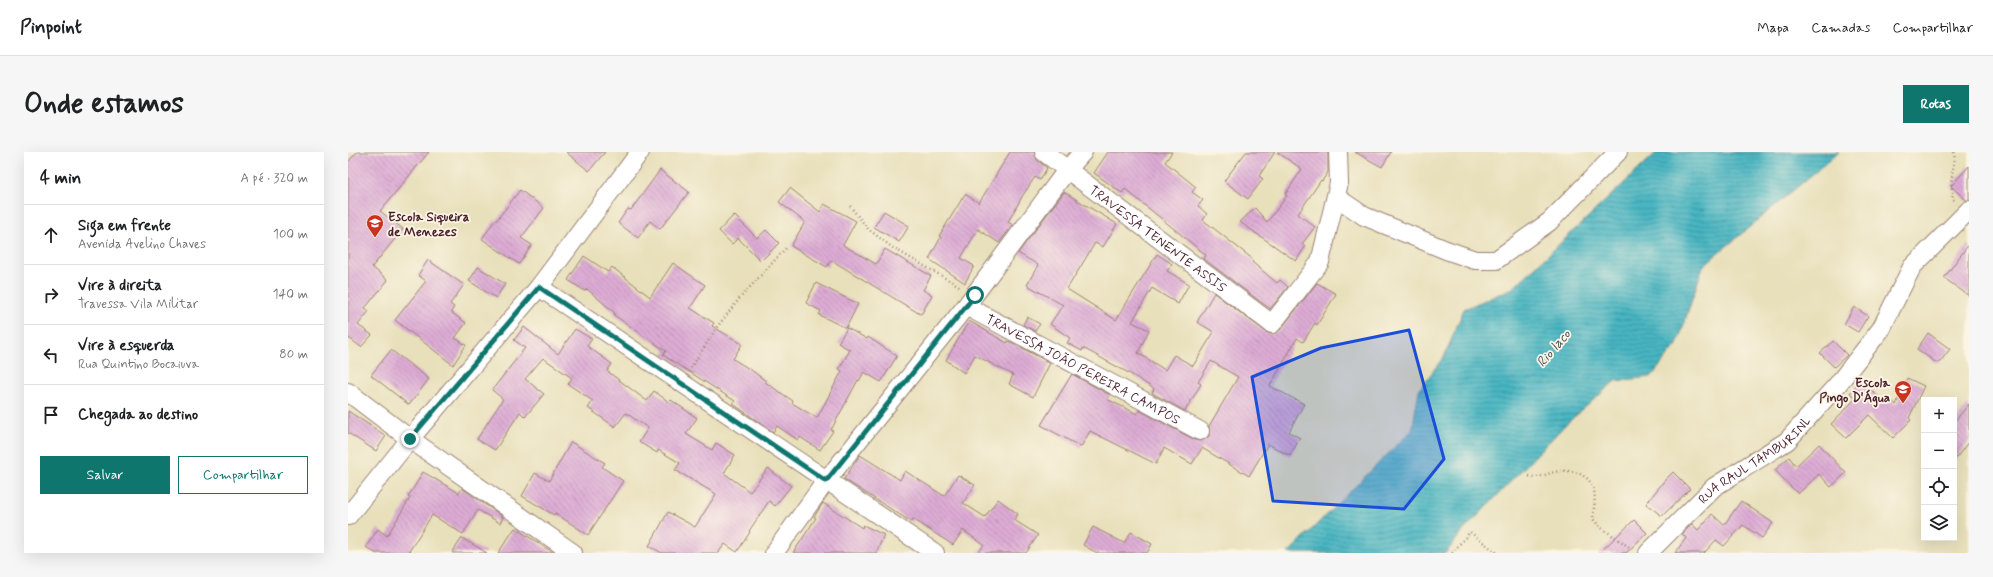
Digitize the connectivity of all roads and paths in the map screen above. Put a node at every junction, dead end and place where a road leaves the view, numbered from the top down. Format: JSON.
{"nodes":[{"id":1,"x":640,"y":152,"type":"edge"},
{"id":2,"x":1044,"y":152,"type":"edge"},
{"id":3,"x":1083,"y":152,"type":"edge"},
{"id":4,"x":1338,"y":152,"type":"edge"},
{"id":5,"x":1618,"y":152,"type":"edge"},
{"id":6,"x":1954,"y":152,"type":"edge"},
{"id":7,"x":1067,"y":170,"type":"junction"},
{"id":8,"x":1336,"y":197,"type":"junction"},
{"id":9,"x":850,"y":206,"type":"dead end"},
{"id":10,"x":1969,"y":210,"type":"edge"},
{"id":11,"x":787,"y":247,"type":"dead end"},
{"id":12,"x":539,"y":287,"type":"junction"},
{"id":13,"x":971,"y":301,"type":"junction"},
{"id":14,"x":680,"y":383,"type":"junction"},
{"id":15,"x":348,"y":392,"type":"edge"},
{"id":16,"x":1200,"y":431,"type":"dead end"},
{"id":17,"x":410,"y":439,"type":"junction"},
{"id":18,"x":1528,"y":476,"type":"dead end"},
{"id":19,"x":826,"y":481,"type":"junction"},
{"id":20,"x":348,"y":516,"type":"edge"},
{"id":21,"x":573,"y":553,"type":"edge"},
{"id":22,"x":774,"y":553,"type":"edge"},
{"id":23,"x":935,"y":553,"type":"edge"},
{"id":24,"x":1452,"y":553,"type":"edge"},
{"id":25,"x":1496,"y":553,"type":"edge"},
{"id":26,"x":1637,"y":553,"type":"edge"},
{"id":27,"x":1648,"y":553,"type":"edge"}],
"edges":[{"from":1,"to":12,"type":"street"},
{"from":2,"to":7,"type":"street","name":"TRAVESSA TENENTE ASSIS"},
{"from":3,"to":7,"type":"street"},
{"from":4,"to":8,"type":"street"},
{"from":5,"to":8,"type":"street"},
{"from":6,"to":10,"type":"path"},
{"from":7,"to":8,"type":"street","name":"TRAVESSA TENENTE ASSIS"},
{"from":7,"to":13,"type":"street"},
{"from":9,"to":13,"type":"path"},
{"from":10,"to":27,"type":"street","name":"RUA RAUL TAMBURINL"},
{"from":11,"to":14,"type":"path"},
{"from":12,"to":14,"type":"street"},
{"from":12,"to":17,"type":"street"},
{"from":13,"to":16,"type":"street","name":"TRAVESSA JOÃO PEREIRA CAMPOS"},
{"from":13,"to":19,"type":"street"},
{"from":14,"to":19,"type":"street"},
{"from":15,"to":17,"type":"street"},
{"from":17,"to":20,"type":"street"},
{"from":17,"to":21,"type":"street"},
{"from":18,"to":26,"type":"path"},
{"from":19,"to":22,"type":"street"},
{"from":19,"to":23,"type":"street"},
{"from":24,"to":25,"type":"path"}]}
